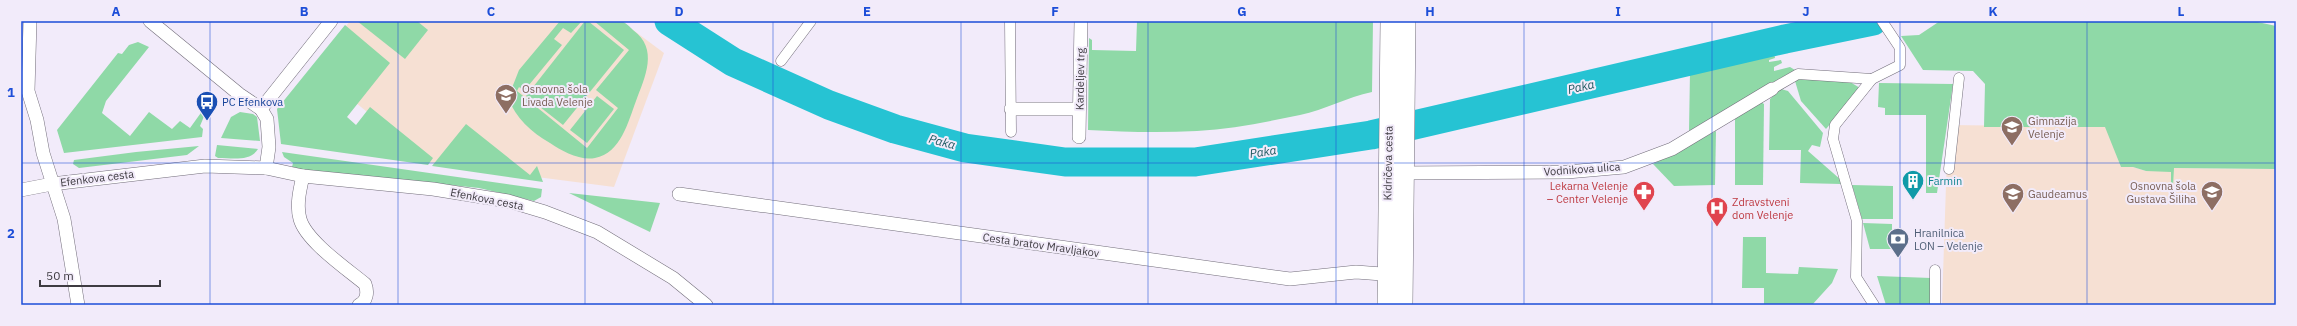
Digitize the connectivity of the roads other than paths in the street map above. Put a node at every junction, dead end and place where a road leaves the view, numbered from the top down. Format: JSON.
{"nodes":[{"id":1,"x":30,"y":21,"type":"edge"},
{"id":2,"x":150,"y":21,"type":"edge"},
{"id":3,"x":331,"y":21,"type":"edge"},
{"id":4,"x":811,"y":21,"type":"edge"},
{"id":5,"x":1010,"y":21,"type":"edge"},
{"id":6,"x":1081,"y":21,"type":"edge"},
{"id":7,"x":1390,"y":21,"type":"edge"},
{"id":8,"x":1406,"y":21,"type":"edge"},
{"id":9,"x":1882,"y":21,"type":"edge"},
{"id":10,"x":781,"y":61,"type":"dead end"},
{"id":11,"x":1960,"y":78,"type":"dead end"},
{"id":12,"x":1872,"y":79,"type":"junction"},
{"id":13,"x":1772,"y":89,"type":"joint"},
{"id":14,"x":1397,"y":107,"type":"junction"},
{"id":15,"x":1010,"y":108,"type":"junction"},
{"id":16,"x":261,"y":109,"type":"junction"},
{"id":17,"x":1079,"y":109,"type":"junction"},
{"id":18,"x":1011,"y":132,"type":"dead end"},
{"id":19,"x":1079,"y":137,"type":"dead end"},
{"id":20,"x":266,"y":168,"type":"junction"},
{"id":21,"x":1949,"y":169,"type":"dead end"},
{"id":22,"x":1396,"y":173,"type":"junction"},
{"id":23,"x":303,"y":176,"type":"junction"},
{"id":24,"x":52,"y":184,"type":"junction"},
{"id":25,"x":21,"y":190,"type":"edge"},
{"id":26,"x":679,"y":194,"type":"dead end"},
{"id":27,"x":1935,"y":270,"type":"dead end"},
{"id":28,"x":1395,"y":275,"type":"junction"},
{"id":29,"x":78,"y":305,"type":"edge"},
{"id":30,"x":359,"y":305,"type":"edge"},
{"id":31,"x":706,"y":305,"type":"edge"},
{"id":32,"x":1387,"y":305,"type":"edge"},
{"id":33,"x":1403,"y":305,"type":"edge"},
{"id":34,"x":1874,"y":305,"type":"edge"},
{"id":35,"x":1935,"y":305,"type":"edge"}],
"edges":[{"from":1,"to":24,"type":"street"},
{"from":2,"to":16,"type":"street"},
{"from":3,"to":16,"type":"street"},
{"from":4,"to":10,"type":"street"},
{"from":5,"to":15,"type":"street"},
{"from":6,"to":17,"type":"street","name":"Kardeljev trg"},
{"from":7,"to":14,"type":"main road","name":"Kidričeva cesta"},
{"from":8,"to":14,"type":"main road","name":"Kidričeva cesta"},
{"from":9,"to":12,"type":"street"},
{"from":11,"to":21,"type":"street"},
{"from":12,"to":13,"type":"street","name":"Vodnikova ulica"},
{"from":12,"to":34,"type":"street"},
{"from":13,"to":22,"type":"street","name":"Vodnikova ulica"},
{"from":14,"to":22,"type":"main road","name":"Kidričeva cesta"},
{"from":15,"to":17,"type":"street"},
{"from":15,"to":18,"type":"street"},
{"from":16,"to":20,"type":"street"},
{"from":17,"to":19,"type":"street","name":"Kardeljev trg"},
{"from":20,"to":23,"type":"street","name":"Efenkova cesta"},
{"from":20,"to":24,"type":"street","name":"Efenkova cesta"},
{"from":22,"to":28,"type":"main road","name":"Kidričeva cesta"},
{"from":23,"to":30,"type":"street"},
{"from":23,"to":31,"type":"street","name":"Efenkova cesta"},
{"from":24,"to":25,"type":"street"},
{"from":24,"to":29,"type":"street","name":"Efenkova cesta"},
{"from":26,"to":28,"type":"street","name":"Cesta bratov Mravljakov"},
{"from":27,"to":35,"type":"street"},
{"from":28,"to":32,"type":"main road","name":"Kidričeva cesta"},
{"from":28,"to":33,"type":"main road","name":"Kidričeva cesta"}]}
